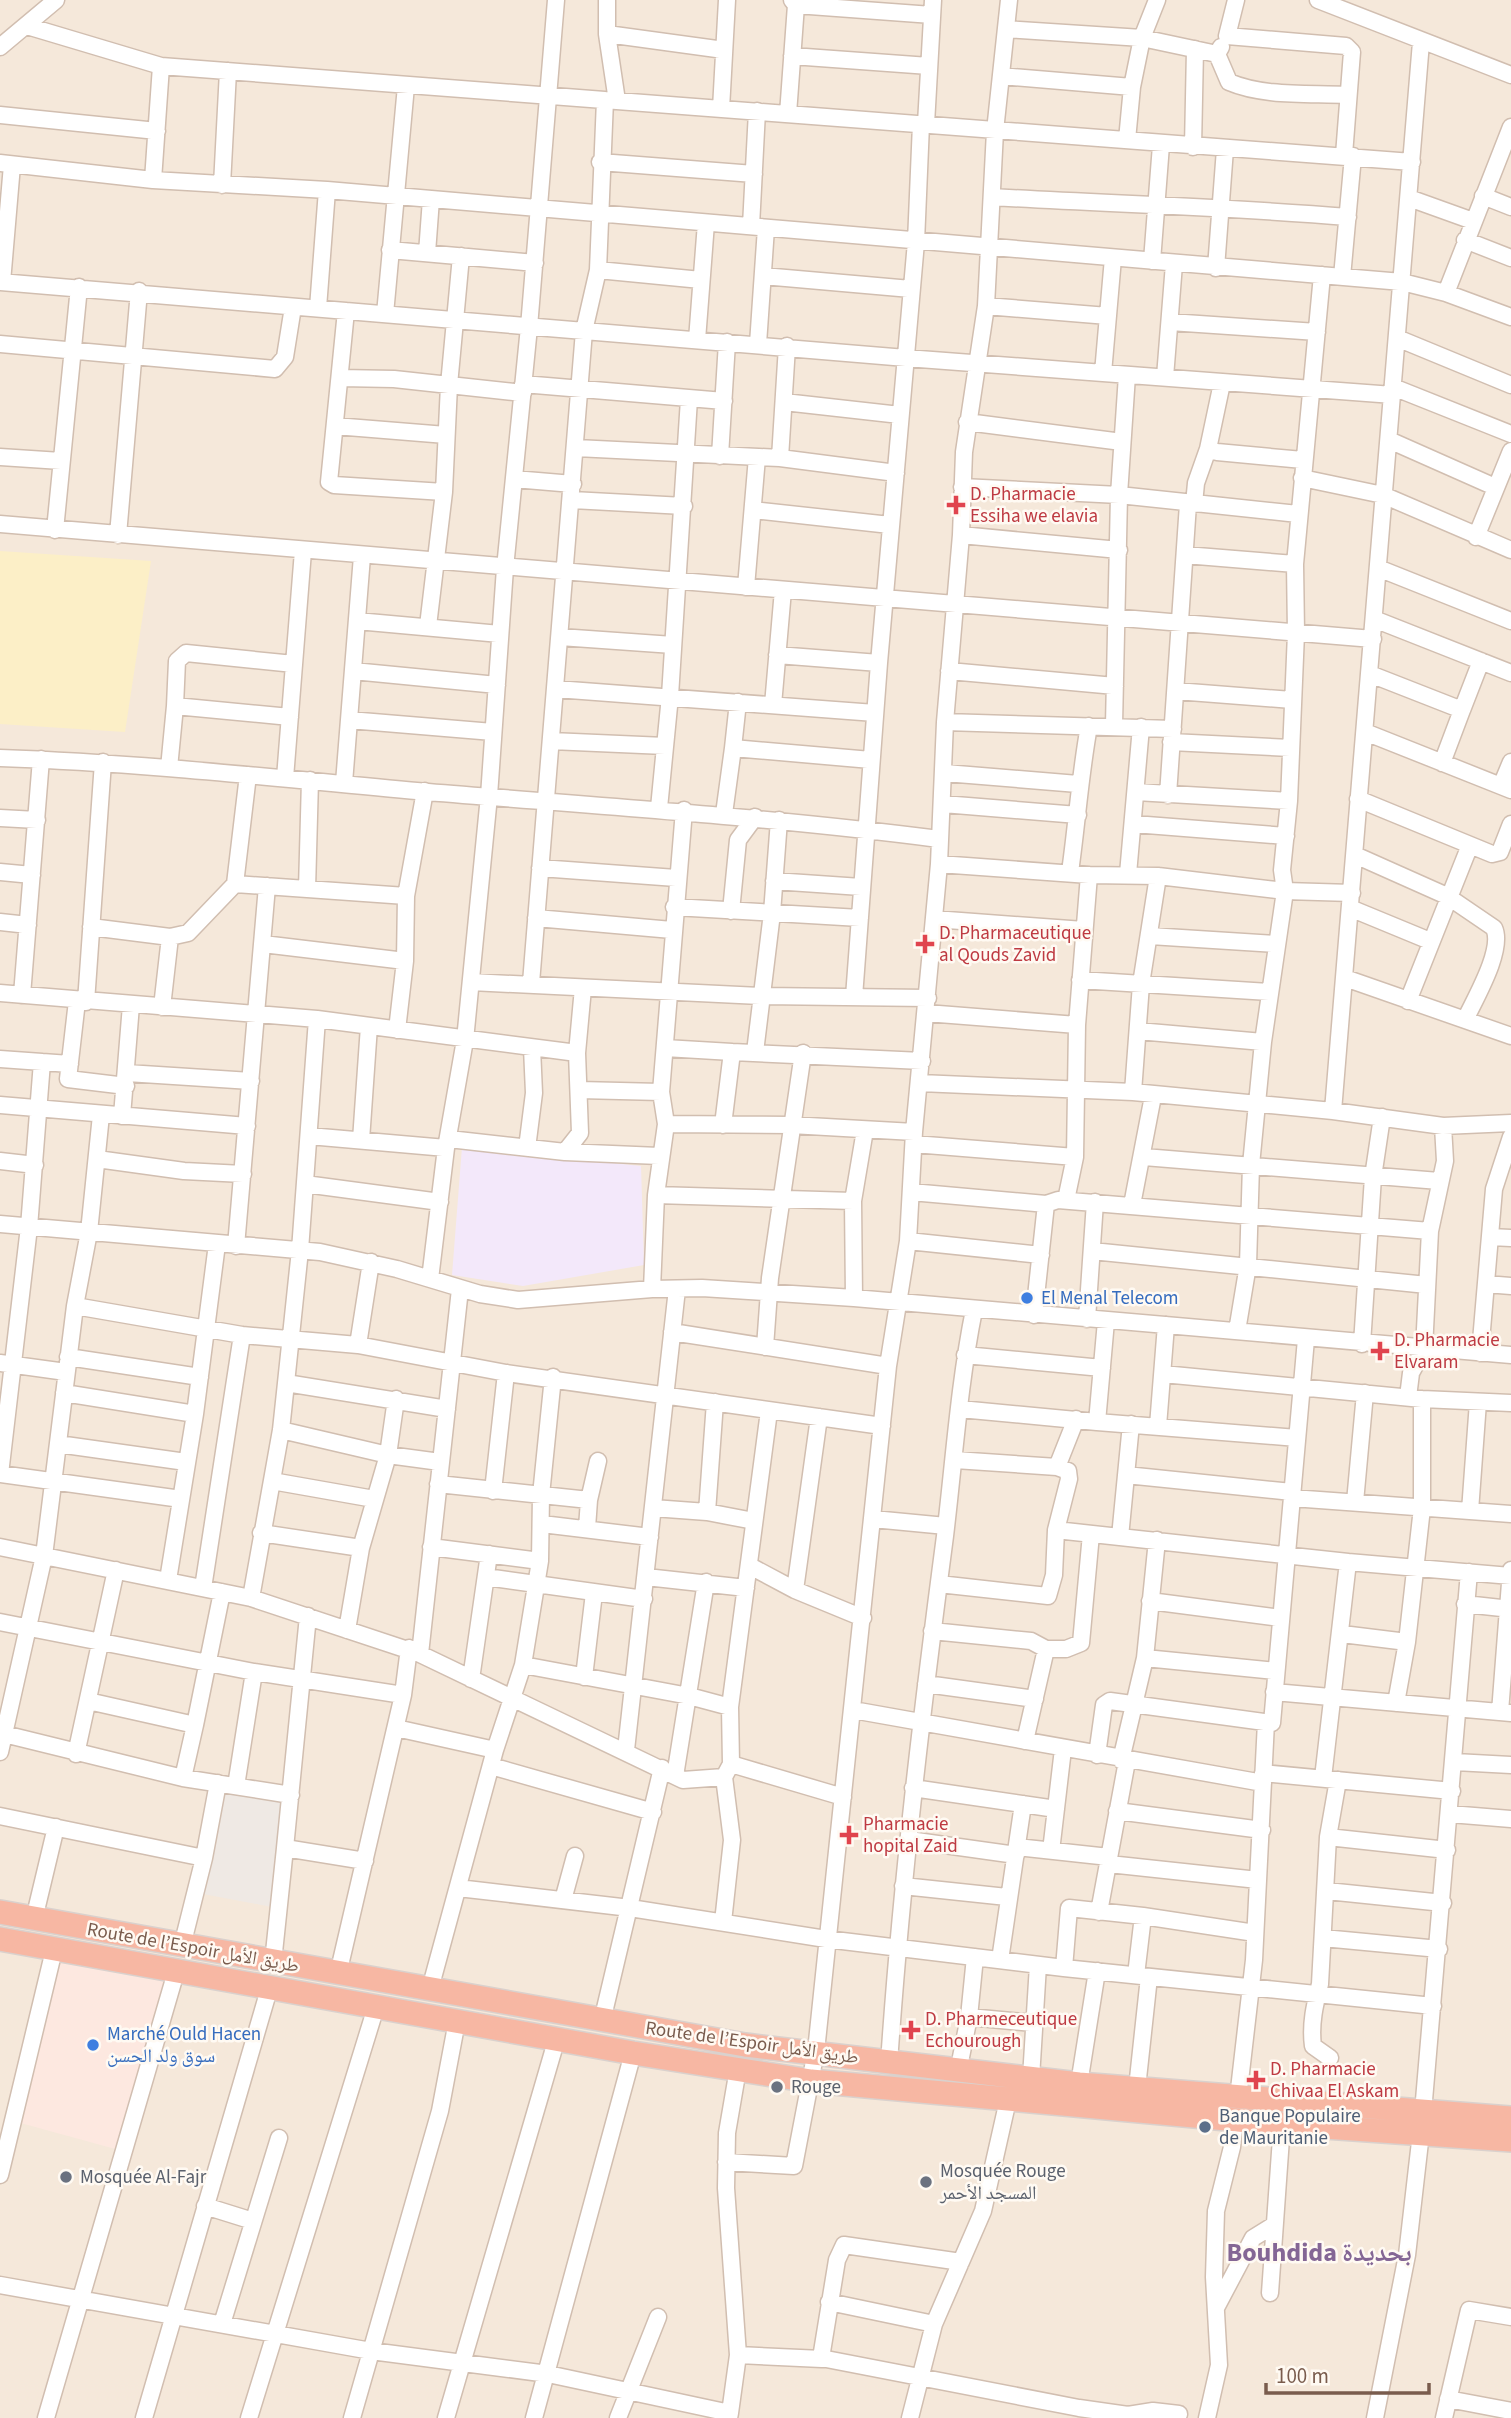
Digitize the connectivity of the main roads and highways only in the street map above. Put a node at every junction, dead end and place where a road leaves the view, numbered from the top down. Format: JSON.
{"nodes":[{"id":1,"x":0,"y":1912,"type":"edge"},
{"id":2,"x":0,"y":1939,"type":"edge"},
{"id":3,"x":1236,"y":2109,"type":"junction"},
{"id":4,"x":1511,"y":2118,"type":"edge"},
{"id":5,"x":1422,"y":2123,"type":"junction"},
{"id":6,"x":1511,"y":2140,"type":"edge"}],
"edges":[{"from":1,"to":3,"type":"highway","name":"Route de l’Espoir طريق الأمل"},
{"from":2,"to":3,"type":"highway","name":"Route de l’Espoir طريق الأمل"},
{"from":3,"to":5,"type":"highway","name":"Route de l’Espoir طريق الأمل"},
{"from":3,"to":5,"type":"highway","name":"Route de l’Espoir طريق الأمل"},
{"from":4,"to":5,"type":"highway","name":"Route de l’Espoir طريق الأمل"},
{"from":5,"to":6,"type":"highway","name":"Route de l’Espoir طريق الأمل"}]}
